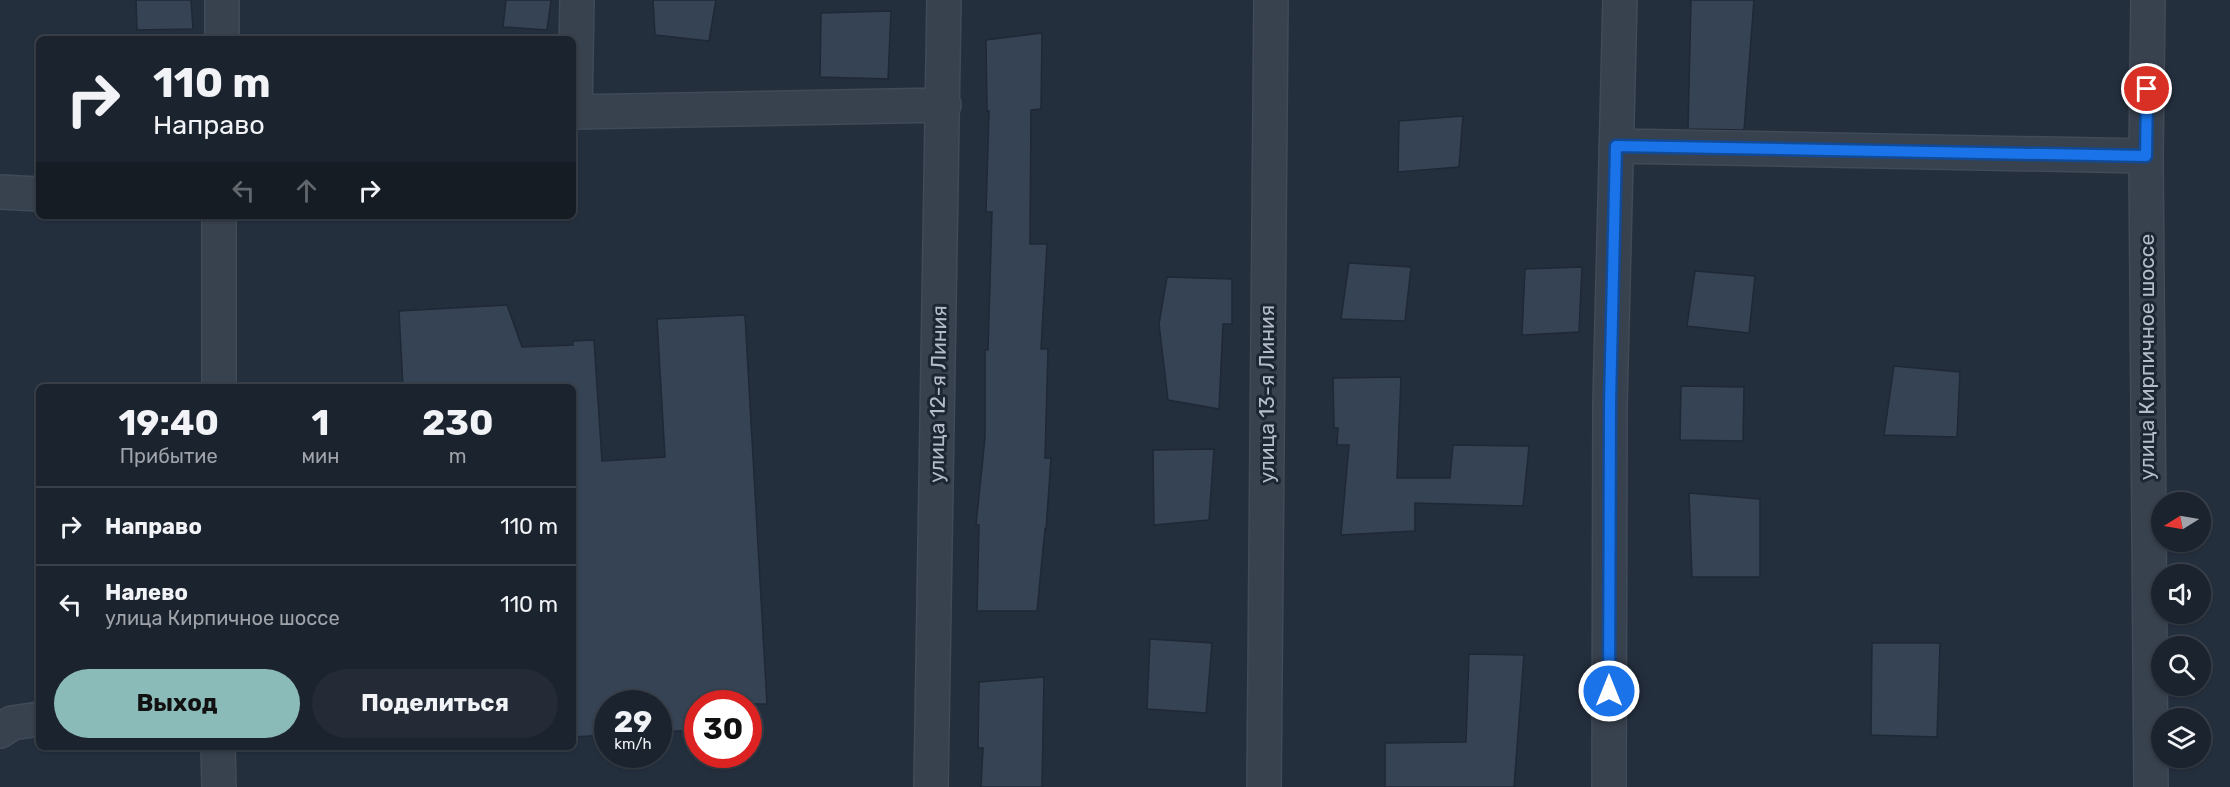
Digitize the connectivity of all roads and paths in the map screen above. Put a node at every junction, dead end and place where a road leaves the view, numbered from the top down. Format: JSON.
{"nodes":[{"id":1,"x":222,"y":0,"type":"edge"},
{"id":2,"x":577,"y":0,"type":"edge"},
{"id":3,"x":944,"y":0,"type":"edge"},
{"id":4,"x":1270,"y":0,"type":"edge"},
{"id":5,"x":1620,"y":0,"type":"edge"},
{"id":6,"x":2148,"y":0,"type":"edge"},
{"id":7,"x":222,"y":36,"type":"edge"},
{"id":8,"x":576,"y":37,"type":"edge"},
{"id":9,"x":944,"y":105,"type":"junction"},
{"id":10,"x":576,"y":112,"type":"edge"},
{"id":11,"x":1616,"y":146,"type":"junction"},
{"id":12,"x":2146,"y":156,"type":"junction"},
{"id":13,"x":0,"y":192,"type":"edge"},
{"id":14,"x":36,"y":194,"type":"edge"},
{"id":15,"x":219,"y":219,"type":"edge"},
{"id":16,"x":219,"y":384,"type":"edge"},
{"id":17,"x":218,"y":750,"type":"edge"},
{"id":18,"x":219,"y":787,"type":"edge"},
{"id":19,"x":931,"y":787,"type":"edge"},
{"id":20,"x":1264,"y":787,"type":"edge"},
{"id":21,"x":1609,"y":787,"type":"edge"},
{"id":22,"x":2151,"y":787,"type":"edge"}],
"edges":[{"from":1,"to":7,"type":"street"},
{"from":2,"to":8,"type":"street"},
{"from":3,"to":9,"type":"street","name":"улица 12-я Линия"},
{"from":4,"to":20,"type":"street","name":"улица 13-я Линия"},
{"from":5,"to":11,"type":"street"},
{"from":6,"to":12,"type":"street","name":"улица Кирпичное шоссе"},
{"from":9,"to":10,"type":"street"},
{"from":9,"to":19,"type":"street","name":"улица 12-я Линия"},
{"from":11,"to":12,"type":"street"},
{"from":11,"to":21,"type":"street"},
{"from":12,"to":22,"type":"street","name":"улица Кирпичное шоссе"},
{"from":13,"to":14,"type":"street"},
{"from":15,"to":16,"type":"street"},
{"from":17,"to":18,"type":"street"}]}
